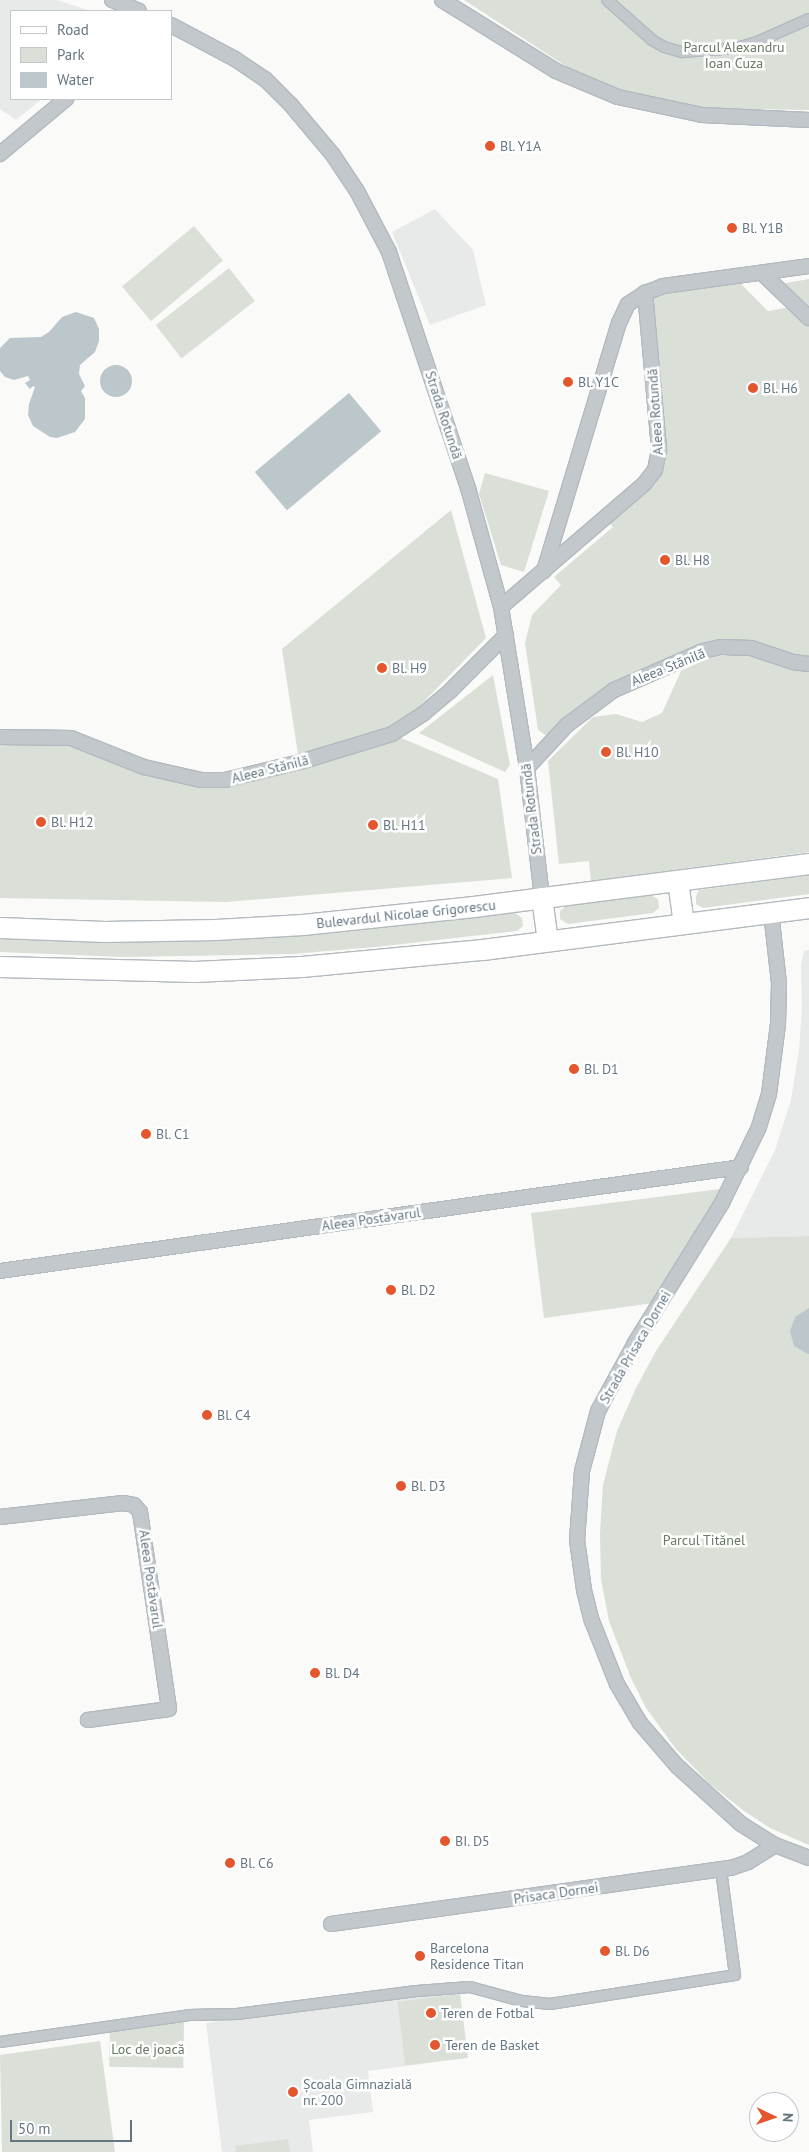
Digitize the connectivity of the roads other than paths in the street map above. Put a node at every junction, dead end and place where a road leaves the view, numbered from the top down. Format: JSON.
{"nodes":[{"id":1,"x":112,"y":0,"type":"edge"},
{"id":2,"x":442,"y":0,"type":"edge"},
{"id":3,"x":607,"y":0,"type":"edge"},
{"id":4,"x":137,"y":10,"type":"edge"},
{"id":5,"x":809,"y":20,"type":"edge"},
{"id":6,"x":172,"y":26,"type":"edge"},
{"id":7,"x":65,"y":100,"type":"edge"},
{"id":8,"x":809,"y":120,"type":"edge"},
{"id":9,"x":0,"y":154,"type":"edge"},
{"id":10,"x":809,"y":266,"type":"edge"},
{"id":11,"x":762,"y":272,"type":"junction"},
{"id":12,"x":645,"y":293,"type":"junction"},
{"id":13,"x":809,"y":318,"type":"edge"},
{"id":14,"x":544,"y":570,"type":"junction"},
{"id":15,"x":501,"y":607,"type":"junction"},
{"id":16,"x":506,"y":635,"type":"junction"},
{"id":17,"x":809,"y":664,"type":"edge"},
{"id":18,"x":0,"y":737,"type":"edge"},
{"id":19,"x":527,"y":768,"type":"junction"},
{"id":20,"x":809,"y":864,"type":"edge"},
{"id":21,"x":678,"y":881,"type":"junction"},
{"id":22,"x":542,"y":898,"type":"junction"},
{"id":23,"x":809,"y":908,"type":"edge"},
{"id":24,"x":771,"y":912,"type":"junction"},
{"id":25,"x":684,"y":924,"type":"junction"},
{"id":26,"x":0,"y":928,"type":"edge"},
{"id":27,"x":548,"y":941,"type":"junction"},
{"id":28,"x":0,"y":967,"type":"edge"},
{"id":29,"x":741,"y":1167,"type":"junction"},
{"id":30,"x":0,"y":1271,"type":"edge"},
{"id":31,"x":0,"y":1517,"type":"edge"},
{"id":32,"x":88,"y":1720,"type":"dead end"},
{"id":33,"x":775,"y":1845,"type":"junction"},
{"id":34,"x":809,"y":1858,"type":"edge"},
{"id":35,"x":721,"y":1870,"type":"junction"},
{"id":36,"x":331,"y":1924,"type":"dead end"},
{"id":37,"x":0,"y":2042,"type":"edge"}],
"edges":[{"from":1,"to":4,"type":"street"},
{"from":2,"to":8,"type":"street"},
{"from":3,"to":5,"type":"street"},
{"from":6,"to":15,"type":"street","name":"Strada Rotundă"},
{"from":7,"to":9,"type":"street"},
{"from":10,"to":11,"type":"street"},
{"from":11,"to":12,"type":"street"},
{"from":11,"to":13,"type":"street"},
{"from":12,"to":14,"type":"street"},
{"from":12,"to":14,"type":"street","name":"Aleea Rotundă"},
{"from":14,"to":15,"type":"street","name":"Aleea Rotundă"},
{"from":15,"to":16,"type":"street","name":"Strada Rotundă"},
{"from":16,"to":18,"type":"street","name":"Aleea Stănilă"},
{"from":16,"to":19,"type":"street","name":"Strada Rotundă"},
{"from":17,"to":19,"type":"street","name":"Aleea Stănilă"},
{"from":19,"to":22,"type":"street","name":"Strada Rotundă"},
{"from":20,"to":21,"type":"main road","name":"Bulevardul Nicolae Grigorescu"},
{"from":21,"to":22,"type":"main road","name":"Bulevardul Nicolae Grigorescu"},
{"from":21,"to":25,"type":"main road"},
{"from":22,"to":26,"type":"main road","name":"Bulevardul Nicolae Grigorescu"},
{"from":22,"to":27,"type":"main road"},
{"from":23,"to":24,"type":"main road"},
{"from":24,"to":25,"type":"main road"},
{"from":24,"to":29,"type":"street","name":"Strada Prisaca Dornei"},
{"from":25,"to":27,"type":"main road"},
{"from":27,"to":28,"type":"main road"},
{"from":29,"to":30,"type":"street","name":"Aleea Postăvarul"},
{"from":29,"to":33,"type":"street","name":"Strada Prisaca Dornei"},
{"from":31,"to":32,"type":"street","name":"Aleea Postăvarul"},
{"from":33,"to":34,"type":"street","name":"Strada Prisaca Dornei"},
{"from":33,"to":35,"type":"street","name":"Prisaca Dornei"},
{"from":35,"to":36,"type":"street","name":"Prisaca Dornei"},
{"from":35,"to":37,"type":"street"}]}
